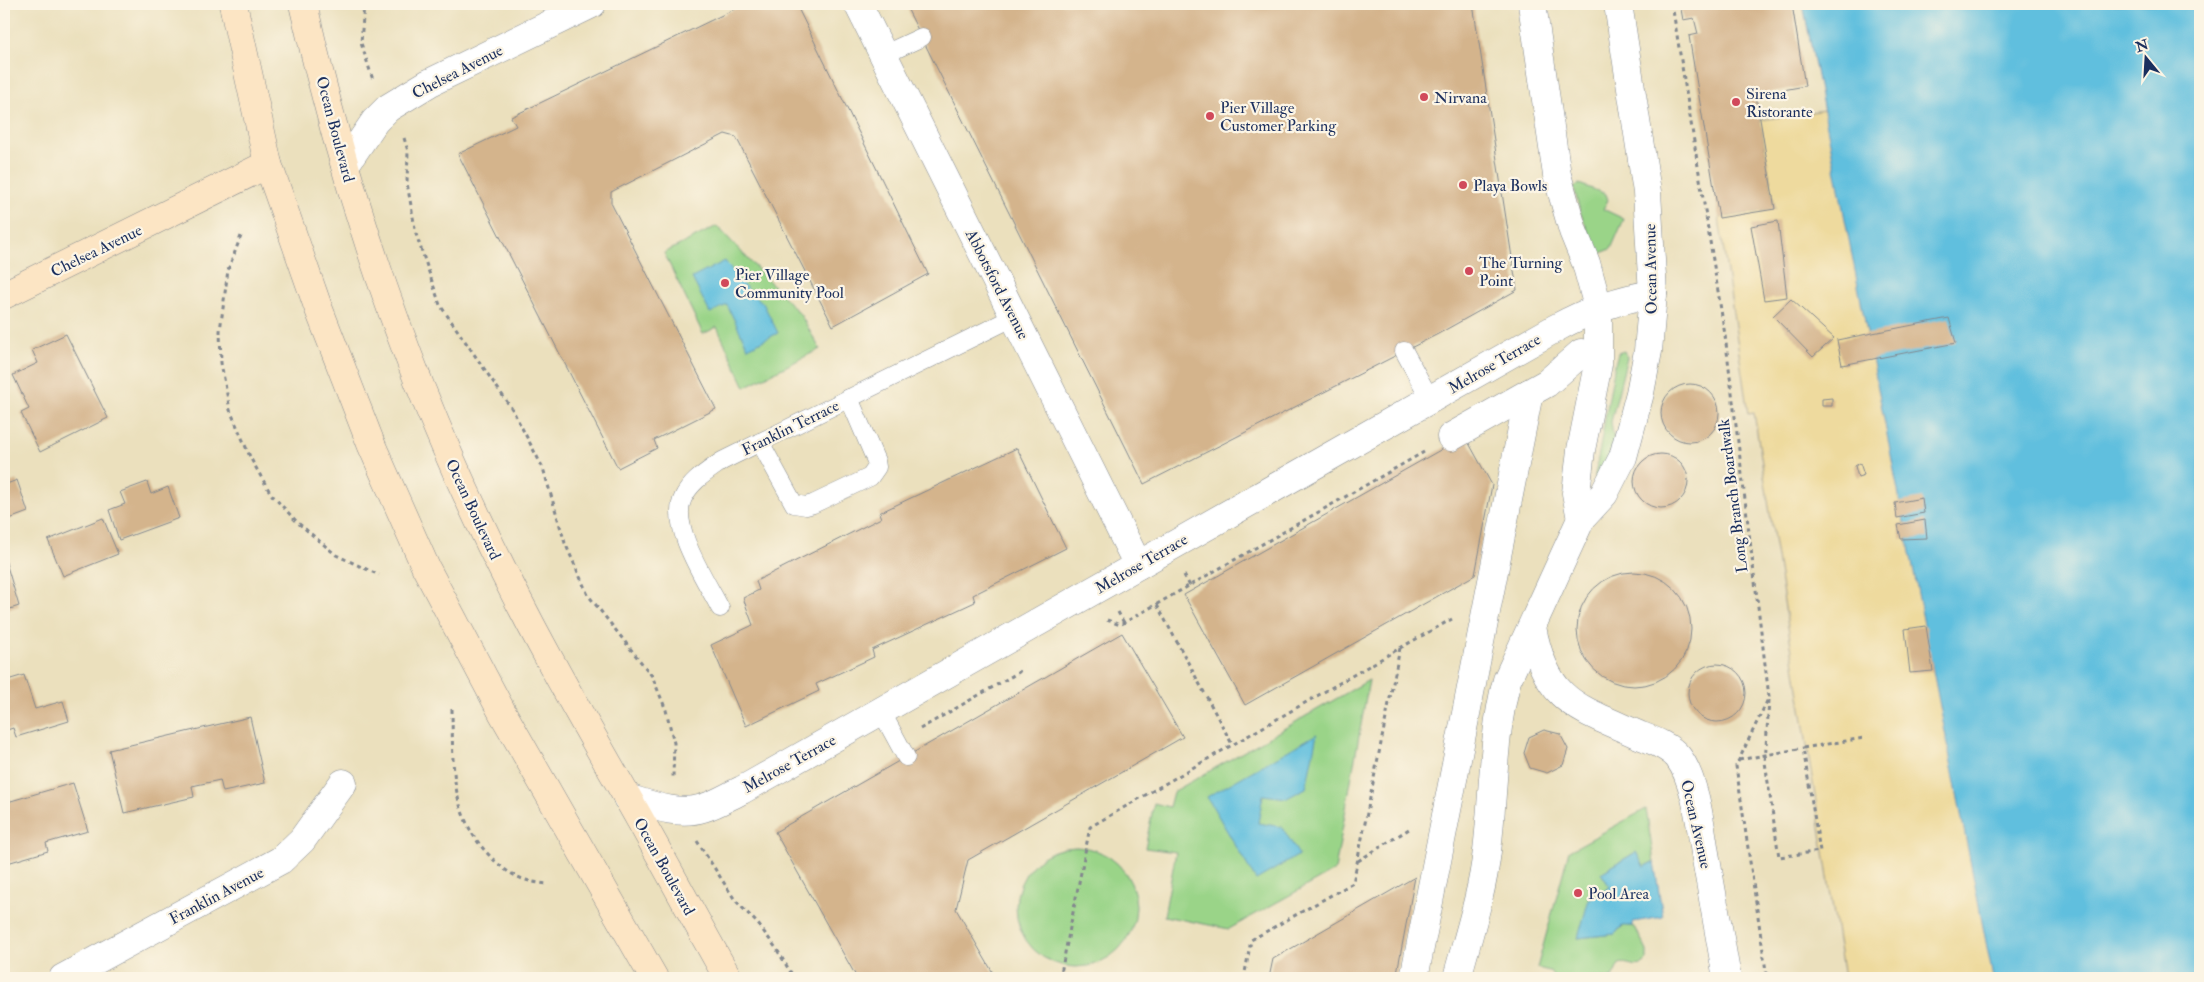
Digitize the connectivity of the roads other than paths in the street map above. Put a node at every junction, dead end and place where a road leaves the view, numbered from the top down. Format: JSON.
{"nodes":[{"id":1,"x":233,"y":4,"type":"edge"},
{"id":2,"x":303,"y":4,"type":"edge"},
{"id":3,"x":592,"y":4,"type":"edge"},
{"id":4,"x":858,"y":4,"type":"edge"},
{"id":5,"x":1532,"y":4,"type":"edge"},
{"id":6,"x":1618,"y":4,"type":"edge"},
{"id":7,"x":922,"y":37,"type":"dead end"},
{"id":8,"x":883,"y":55,"type":"junction"},
{"id":9,"x":268,"y":164,"type":"junction"},
{"id":10,"x":345,"y":165,"type":"junction"},
{"id":11,"x":1653,"y":294,"type":"junction"},
{"id":12,"x":4,"y":295,"type":"edge"},
{"id":13,"x":1598,"y":307,"type":"junction"},
{"id":14,"x":1014,"y":317,"type":"junction"},
{"id":15,"x":1404,"y":351,"type":"dead end"},
{"id":16,"x":1581,"y":353,"type":"dead end"},
{"id":17,"x":1529,"y":393,"type":"junction"},
{"id":18,"x":849,"y":398,"type":"junction"},
{"id":19,"x":1430,"y":399,"type":"junction"},
{"id":20,"x":1451,"y":437,"type":"road end"},
{"id":21,"x":760,"y":442,"type":"junction"},
{"id":22,"x":1581,"y":519,"type":"junction"},
{"id":23,"x":1138,"y":565,"type":"junction"},
{"id":24,"x":720,"y":608,"type":"dead end"},
{"id":25,"x":1532,"y":627,"type":"junction"},
{"id":26,"x":881,"y":711,"type":"junction"},
{"id":27,"x":902,"y":750,"type":"road end"},
{"id":28,"x":343,"y":782,"type":"dead end"},
{"id":29,"x":628,"y":798,"type":"junction"},
{"id":30,"x":64,"y":978,"type":"edge"},
{"id":31,"x":654,"y":978,"type":"edge"},
{"id":32,"x":728,"y":978,"type":"edge"},
{"id":33,"x":1414,"y":978,"type":"edge"},
{"id":34,"x":1456,"y":978,"type":"edge"},
{"id":35,"x":1727,"y":978,"type":"edge"}],
"edges":[{"from":1,"to":9,"type":"main road"},
{"from":2,"to":10,"type":"main road","name":"Ocean Boulevard"},
{"from":3,"to":10,"type":"street","name":"Chelsea Avenue"},
{"from":4,"to":8,"type":"street","name":"Abbotsford Avenue"},
{"from":5,"to":13,"type":"street"},
{"from":6,"to":11,"type":"street","name":"Ocean Avenue"},
{"from":7,"to":8,"type":"lane"},
{"from":8,"to":14,"type":"street","name":"Abbotsford Avenue"},
{"from":9,"to":12,"type":"main road","name":"Chelsea Avenue"},
{"from":9,"to":31,"type":"main road"},
{"from":10,"to":29,"type":"main road","name":"Ocean Boulevard"},
{"from":11,"to":13,"type":"street","name":"Melrose Terrace"},
{"from":11,"to":22,"type":"street","name":"Ocean Avenue"},
{"from":13,"to":19,"type":"street","name":"Melrose Terrace"},
{"from":13,"to":22,"type":"street"},
{"from":14,"to":18,"type":"lane","name":"Franklin Terrace"},
{"from":14,"to":23,"type":"street","name":"Abbotsford Avenue"},
{"from":15,"to":19,"type":"lane"},
{"from":16,"to":17,"type":"street"},
{"from":17,"to":20,"type":"street"},
{"from":17,"to":33,"type":"street"},
{"from":18,"to":21,"type":"lane","name":"Franklin Terrace"},
{"from":18,"to":21,"type":"lane"},
{"from":19,"to":23,"type":"street","name":"Melrose Terrace"},
{"from":21,"to":24,"type":"lane","name":"Franklin Terrace"},
{"from":22,"to":25,"type":"street","name":"Ocean Avenue"},
{"from":23,"to":26,"type":"street","name":"Melrose Terrace"},
{"from":25,"to":34,"type":"street","name":"Ocean Avenue"},
{"from":25,"to":35,"type":"street","name":"Ocean Avenue"},
{"from":26,"to":27,"type":"lane"},
{"from":26,"to":29,"type":"street","name":"Melrose Terrace"},
{"from":28,"to":30,"type":"street","name":"Franklin Avenue"},
{"from":29,"to":32,"type":"main road","name":"Ocean Boulevard"}]}
